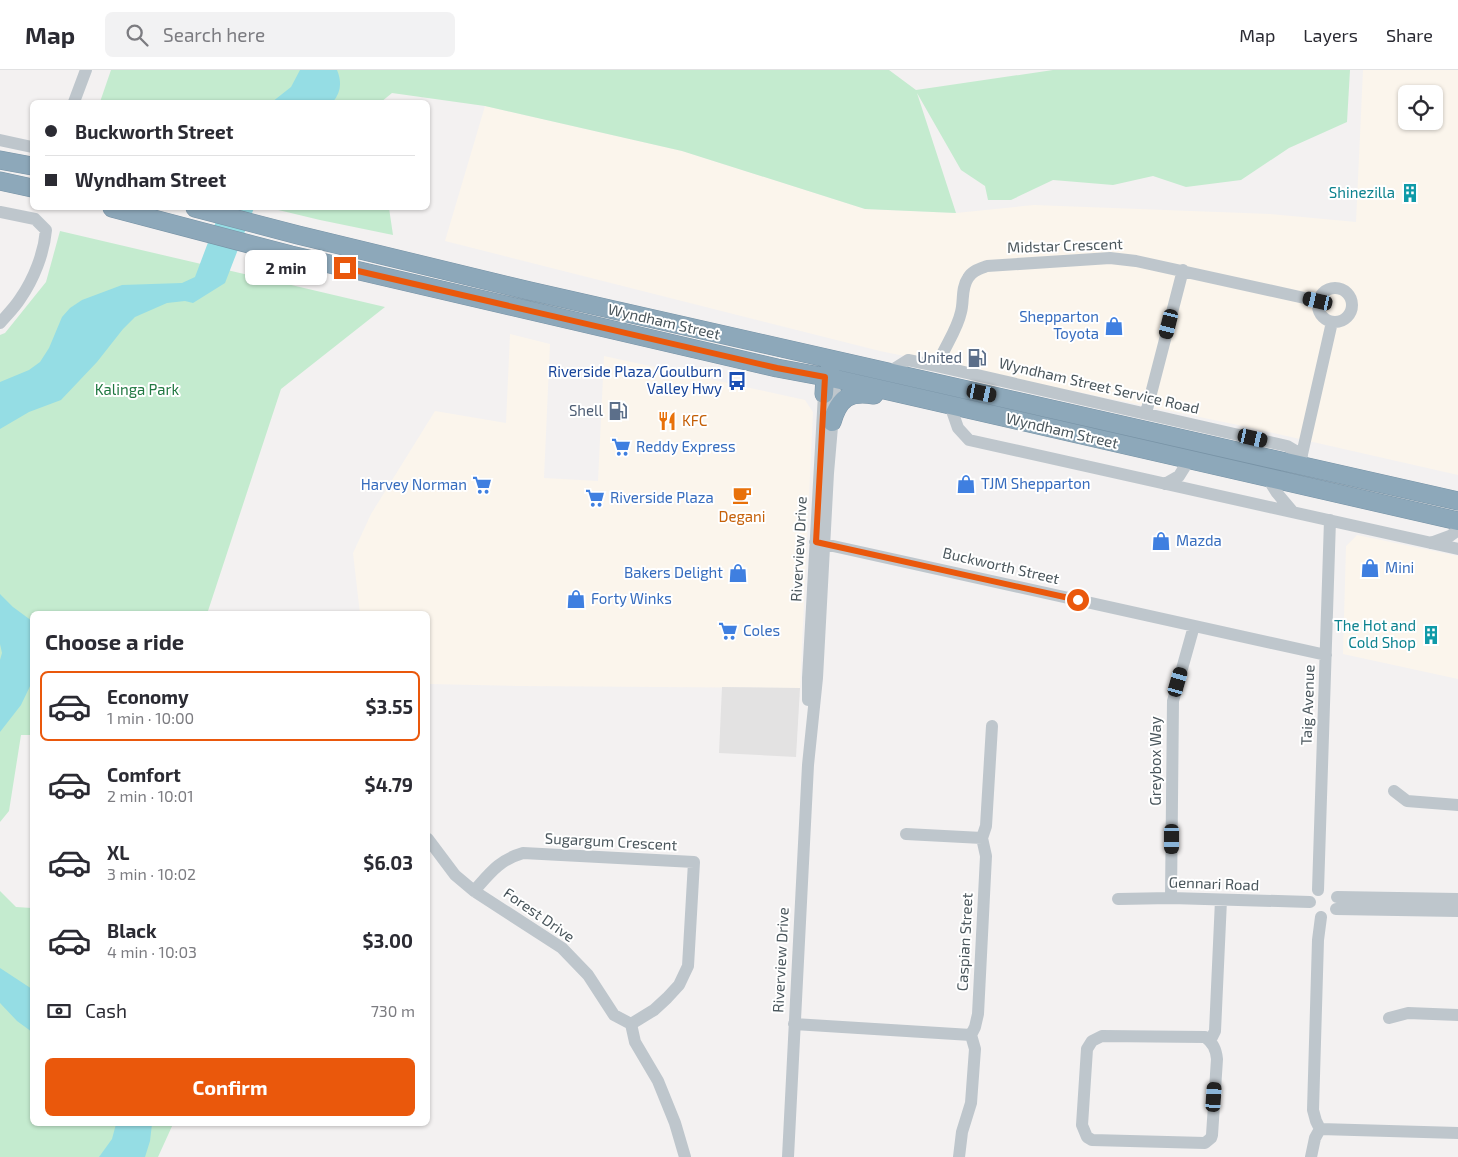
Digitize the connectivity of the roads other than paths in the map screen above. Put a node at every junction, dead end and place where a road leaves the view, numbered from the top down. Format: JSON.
{"nodes":[{"id":1,"x":86,"y":70,"type":"edge"},
{"id":2,"x":75,"y":100,"type":"edge"},
{"id":3,"x":0,"y":140,"type":"edge"},
{"id":4,"x":30,"y":147,"type":"edge"},
{"id":5,"x":0,"y":160,"type":"edge"},
{"id":6,"x":30,"y":166,"type":"edge"},
{"id":7,"x":0,"y":181,"type":"edge"},
{"id":8,"x":30,"y":188,"type":"edge"},
{"id":9,"x":120,"y":210,"type":"edge"},
{"id":10,"x":203,"y":210,"type":"edge"},
{"id":11,"x":0,"y":212,"type":"edge"},
{"id":12,"x":422,"y":265,"type":"junction"},
{"id":13,"x":1182,"y":270,"type":"junction"},
{"id":14,"x":438,"y":290,"type":"junction"},
{"id":15,"x":530,"y":292,"type":"junction"},
{"id":16,"x":1318,"y":301,"type":"junction"},
{"id":17,"x":549,"y":315,"type":"junction"},
{"id":18,"x":1332,"y":322,"type":"junction"},
{"id":19,"x":0,"y":323,"type":"edge"},
{"id":20,"x":697,"y":329,"type":"junction"},
{"id":21,"x":852,"y":363,"type":"junction"},
{"id":22,"x":937,"y":366,"type":"junction"},
{"id":23,"x":889,"y":372,"type":"junction"},
{"id":24,"x":830,"y":382,"type":"junction"},
{"id":25,"x":949,"y":405,"type":"junction"},
{"id":26,"x":1146,"y":413,"type":"junction"},
{"id":27,"x":832,"y":422,"type":"junction"},
{"id":28,"x":1188,"y":440,"type":"junction"},
{"id":29,"x":1205,"y":444,"type":"junction"},
{"id":30,"x":1189,"y":460,"type":"junction"},
{"id":31,"x":1301,"y":460,"type":"junction"},
{"id":32,"x":1207,"y":464,"type":"junction"},
{"id":33,"x":1267,"y":478,"type":"junction"},
{"id":34,"x":1165,"y":484,"type":"junction"},
{"id":35,"x":1458,"y":492,"type":"edge"},
{"id":36,"x":1431,"y":495,"type":"junction"},
{"id":37,"x":1458,"y":501,"type":"edge"},
{"id":38,"x":1458,"y":510,"type":"edge"},
{"id":39,"x":1293,"y":512,"type":"junction"},
{"id":40,"x":1330,"y":520,"type":"junction"},
{"id":41,"x":1458,"y":521,"type":"edge"},
{"id":42,"x":1458,"y":530,"type":"edge"},
{"id":43,"x":820,"y":543,"type":"junction"},
{"id":44,"x":1431,"y":543,"type":"junction"},
{"id":45,"x":1458,"y":549,"type":"edge"},
{"id":46,"x":1194,"y":626,"type":"junction"},
{"id":47,"x":1326,"y":655,"type":"junction"},
{"id":48,"x":992,"y":726,"type":"dead end"},
{"id":49,"x":1394,"y":791,"type":"dead end"},
{"id":50,"x":1458,"y":805,"type":"edge"},
{"id":51,"x":906,"y":834,"type":"dead end"},
{"id":52,"x":982,"y":838,"type":"junction"},
{"id":53,"x":430,"y":842,"type":"edge"},
{"id":54,"x":1318,"y":890,"type":"junction"},
{"id":55,"x":474,"y":891,"type":"junction"},
{"id":56,"x":1171,"y":898,"type":"junction"},
{"id":57,"x":1118,"y":899,"type":"dead end"},
{"id":58,"x":1218,"y":900,"type":"junction"},
{"id":59,"x":1458,"y":900,"type":"edge"},
{"id":60,"x":1310,"y":902,"type":"junction"},
{"id":61,"x":1337,"y":903,"type":"junction"},
{"id":62,"x":1458,"y":911,"type":"edge"},
{"id":63,"x":1321,"y":916,"type":"junction"},
{"id":64,"x":1458,"y":1015,"type":"edge"},
{"id":65,"x":1389,"y":1018,"type":"dead end"},
{"id":66,"x":631,"y":1024,"type":"junction"},
{"id":67,"x":794,"y":1024,"type":"junction"},
{"id":68,"x":971,"y":1035,"type":"junction"},
{"id":69,"x":1208,"y":1039,"type":"junction"},
{"id":70,"x":1320,"y":1129,"type":"junction"},
{"id":71,"x":1458,"y":1133,"type":"edge"},
{"id":72,"x":685,"y":1157,"type":"edge"},
{"id":73,"x":788,"y":1157,"type":"edge"},
{"id":74,"x":959,"y":1157,"type":"edge"},
{"id":75,"x":1311,"y":1157,"type":"edge"}],
"edges":[{"from":1,"to":2,"type":"street"},
{"from":3,"to":4,"type":"street"},
{"from":5,"to":6,"type":"highway"},
{"from":7,"to":8,"type":"highway"},
{"from":9,"to":14,"type":"highway","name":"Wyndham Street"},
{"from":10,"to":12,"type":"highway","name":"Wyndham Street"},
{"from":11,"to":19,"type":"street"},
{"from":12,"to":14,"type":"highway"},
{"from":12,"to":15,"type":"highway","name":"Wyndham Street"},
{"from":13,"to":16,"type":"street","name":"Midstar Crescent"},
{"from":13,"to":22,"type":"street","name":"Midstar Crescent"},
{"from":13,"to":26,"type":"street"},
{"from":14,"to":17,"type":"highway","name":"Wyndham Street"},
{"from":15,"to":17,"type":"highway"},
{"from":15,"to":20,"type":"highway","name":"Wyndham Street"},
{"from":16,"to":18,"type":"street"},
{"from":16,"to":18,"type":"street"},
{"from":17,"to":24,"type":"highway","name":"Wyndham Street"},
{"from":18,"to":31,"type":"street"},
{"from":20,"to":21,"type":"highway","name":"Wyndham Street"},
{"from":20,"to":24,"type":"highway"},
{"from":21,"to":23,"type":"highway","name":"Wyndham Street"},
{"from":21,"to":24,"type":"highway"},
{"from":22,"to":23,"type":"street","name":"Wyndham Street Service Road"},
{"from":22,"to":26,"type":"street","name":"Wyndham Street Service Road"},
{"from":23,"to":28,"type":"highway","name":"Wyndham Street"},
{"from":24,"to":25,"type":"highway","name":"Wyndham Street"},
{"from":24,"to":27,"type":"street","name":"Riverview Drive"},
{"from":24,"to":43,"type":"street","name":"Riverview Drive"},
{"from":25,"to":27,"type":"highway"},
{"from":25,"to":30,"type":"highway","name":"Wyndham Street"},
{"from":25,"to":34,"type":"street"},
{"from":26,"to":31,"type":"street","name":"Wyndham Street Service Road"},
{"from":27,"to":43,"type":"street","name":"Riverview Drive"},
{"from":28,"to":29,"type":"highway","name":"Wyndham Street"},
{"from":28,"to":30,"type":"highway"},
{"from":29,"to":31,"type":"highway","name":"Wyndham Street"},
{"from":29,"to":32,"type":"highway"},
{"from":30,"to":32,"type":"highway","name":"Wyndham Street"},
{"from":30,"to":34,"type":"street"},
{"from":31,"to":36,"type":"highway","name":"Wyndham Street"},
{"from":32,"to":33,"type":"highway","name":"Wyndham Street"},
{"from":33,"to":39,"type":"street"},
{"from":33,"to":41,"type":"highway","name":"Wyndham Street"},
{"from":34,"to":39,"type":"street"},
{"from":35,"to":36,"type":"highway"},
{"from":36,"to":37,"type":"highway","name":"Wyndham Street"},
{"from":36,"to":38,"type":"street"},
{"from":39,"to":40,"type":"street"},
{"from":40,"to":44,"type":"street"},
{"from":40,"to":47,"type":"street","name":"Taig Avenue"},
{"from":42,"to":44,"type":"street"},
{"from":43,"to":46,"type":"street","name":"Buckworth Street"},
{"from":43,"to":67,"type":"street","name":"Riverview Drive"},
{"from":44,"to":45,"type":"street"},
{"from":46,"to":47,"type":"street","name":"Buckworth Street"},
{"from":46,"to":56,"type":"street","name":"Greybox Way"},
{"from":47,"to":54,"type":"street","name":"Taig Avenue"},
{"from":48,"to":52,"type":"street","name":"Caspian Street"},
{"from":49,"to":50,"type":"street"},
{"from":51,"to":52,"type":"street"},
{"from":52,"to":68,"type":"street","name":"Caspian Street"},
{"from":53,"to":55,"type":"street","name":"Forest Drive"},
{"from":54,"to":60,"type":"street"},
{"from":54,"to":61,"type":"street"},
{"from":55,"to":66,"type":"street","name":"Forest Drive"},
{"from":55,"to":66,"type":"street","name":"Sugargum Crescent"},
{"from":56,"to":57,"type":"street","name":"Gennari Road"},
{"from":56,"to":58,"type":"street","name":"Gennari Road"},
{"from":58,"to":60,"type":"street","name":"Gennari Road"},
{"from":58,"to":69,"type":"street"},
{"from":59,"to":61,"type":"street"},
{"from":60,"to":63,"type":"street"},
{"from":61,"to":62,"type":"street"},
{"from":61,"to":63,"type":"street"},
{"from":63,"to":70,"type":"street"},
{"from":64,"to":65,"type":"street"},
{"from":66,"to":72,"type":"street"},
{"from":67,"to":68,"type":"street"},
{"from":67,"to":73,"type":"street","name":"Riverview Drive"},
{"from":68,"to":74,"type":"street","name":"Caspian Street"},
{"from":69,"to":69,"type":"street"},
{"from":70,"to":71,"type":"street"},
{"from":70,"to":75,"type":"street"}]}
